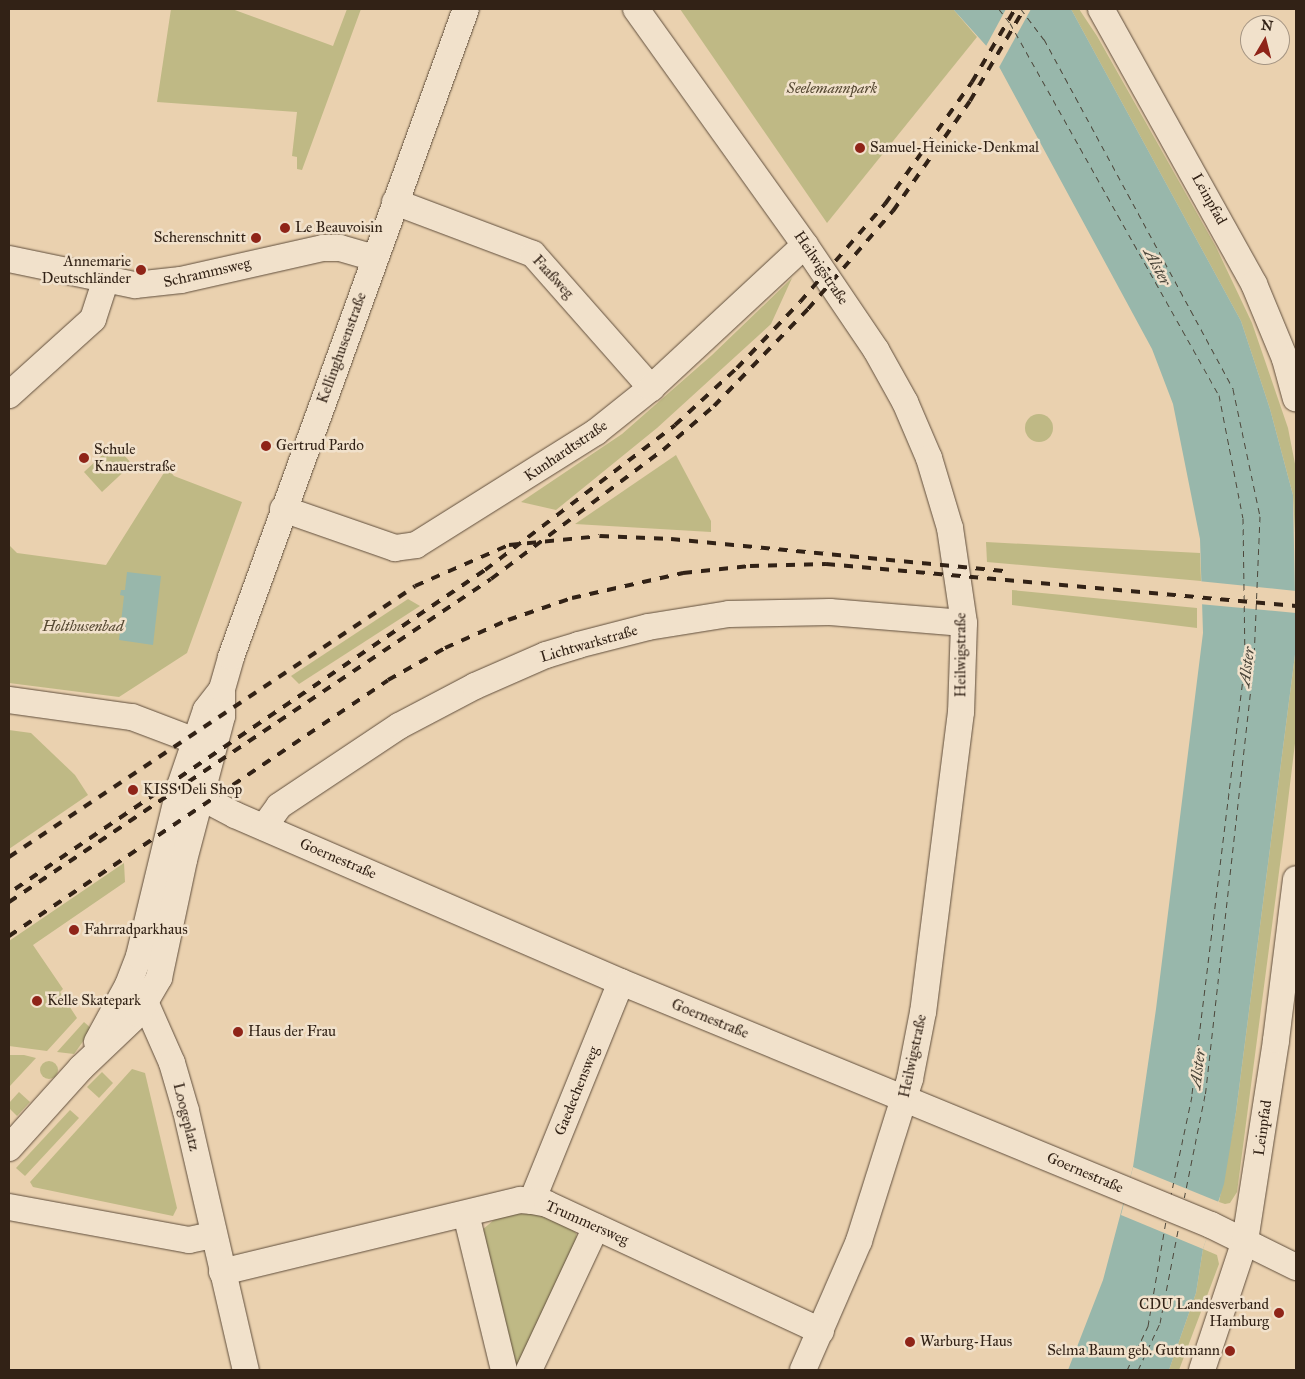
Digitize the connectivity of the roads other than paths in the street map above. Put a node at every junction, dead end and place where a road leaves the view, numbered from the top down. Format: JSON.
{"nodes":[{"id":1,"x":636,"y":9,"type":"edge"},
{"id":2,"x":1101,"y":9,"type":"edge"},
{"id":3,"x":457,"y":14,"type":"edge"},
{"id":4,"x":395,"y":202,"type":"junction"},
{"id":5,"x":805,"y":245,"type":"junction"},
{"id":6,"x":374,"y":258,"type":"junction"},
{"id":7,"x":9,"y":259,"type":"edge"},
{"id":8,"x":105,"y":281,"type":"junction"},
{"id":9,"x":651,"y":388,"type":"junction"},
{"id":10,"x":9,"y":395,"type":"edge"},
{"id":11,"x":1296,"y":399,"type":"edge"},
{"id":12,"x":283,"y":509,"type":"junction"},
{"id":13,"x":964,"y":622,"type":"junction"},
{"id":14,"x":9,"y":700,"type":"edge"},
{"id":15,"x":205,"y":744,"type":"junction"},
{"id":16,"x":190,"y":792,"type":"junction"},
{"id":17,"x":264,"y":827,"type":"junction"},
{"id":18,"x":1296,"y":879,"type":"edge"},
{"id":19,"x":157,"y":887,"type":"junction"},
{"id":20,"x":170,"y":927,"type":"junction"},
{"id":21,"x":621,"y":982,"type":"junction"},
{"id":22,"x":131,"y":1012,"type":"junction"},
{"id":23,"x":905,"y":1098,"type":"junction"},
{"id":24,"x":9,"y":1148,"type":"edge"},
{"id":25,"x":532,"y":1200,"type":"junction"},
{"id":26,"x":9,"y":1207,"type":"edge"},
{"id":27,"x":466,"y":1214,"type":"junction"},
{"id":28,"x":596,"y":1227,"type":"junction"},
{"id":29,"x":212,"y":1235,"type":"junction"},
{"id":30,"x":1245,"y":1241,"type":"junction"},
{"id":31,"x":1296,"y":1267,"type":"edge"},
{"id":32,"x":222,"y":1272,"type":"junction"},
{"id":33,"x":821,"y":1331,"type":"junction"},
{"id":34,"x":246,"y":1370,"type":"edge"},
{"id":35,"x":504,"y":1370,"type":"edge"},
{"id":36,"x":530,"y":1370,"type":"edge"},
{"id":37,"x":803,"y":1370,"type":"edge"},
{"id":38,"x":1202,"y":1370,"type":"edge"}],
"edges":[{"from":1,"to":5,"type":"street","name":"Heilwigstraße"},
{"from":2,"to":11,"type":"street","name":"Leinpfad"},
{"from":3,"to":4,"type":"street","name":"Kellinghusenstraße"},
{"from":4,"to":6,"type":"street","name":"Kellinghusenstraße"},
{"from":4,"to":9,"type":"street","name":"Faaßweg"},
{"from":5,"to":9,"type":"street","name":"Kunhardtstraße"},
{"from":5,"to":13,"type":"street","name":"Heilwigstraße"},
{"from":6,"to":8,"type":"street","name":"Schrammsweg"},
{"from":6,"to":12,"type":"street","name":"Kellinghusenstraße"},
{"from":7,"to":8,"type":"street","name":"Schrammsweg"},
{"from":8,"to":10,"type":"street"},
{"from":9,"to":12,"type":"street","name":"Kunhardtstraße"},
{"from":12,"to":15,"type":"street","name":"Kellinghusenstraße"},
{"from":13,"to":17,"type":"street","name":"Lichtwarkstraße"},
{"from":13,"to":23,"type":"street","name":"Heilwigstraße"},
{"from":14,"to":15,"type":"street"},
{"from":15,"to":16,"type":"street","name":"Kellinghusenstraße"},
{"from":16,"to":17,"type":"street","name":"Goernestraße"},
{"from":16,"to":19,"type":"street"},
{"from":16,"to":20,"type":"street"},
{"from":17,"to":21,"type":"street","name":"Goernestraße"},
{"from":18,"to":30,"type":"street","name":"Leinpfad"},
{"from":19,"to":20,"type":"street"},
{"from":19,"to":22,"type":"street"},
{"from":20,"to":22,"type":"street"},
{"from":21,"to":23,"type":"street","name":"Goernestraße"},
{"from":21,"to":25,"type":"street","name":"Gaedechensweg"},
{"from":22,"to":24,"type":"street"},
{"from":22,"to":29,"type":"street","name":"Loogeplatz"},
{"from":23,"to":30,"type":"street","name":"Goernestraße"},
{"from":23,"to":33,"type":"street","name":"Heilwigstraße"},
{"from":25,"to":27,"type":"street","name":"Trummersweg"},
{"from":25,"to":28,"type":"street","name":"Trummersweg"},
{"from":26,"to":29,"type":"street"},
{"from":27,"to":32,"type":"street","name":"Trummersweg"},
{"from":27,"to":35,"type":"street"},
{"from":28,"to":33,"type":"street","name":"Trummersweg"},
{"from":28,"to":36,"type":"street"},
{"from":29,"to":32,"type":"street","name":"Loogeplatz"},
{"from":30,"to":31,"type":"street","name":"Goernestraße"},
{"from":30,"to":38,"type":"street","name":"Leinpfad"},
{"from":32,"to":34,"type":"street","name":"Loogeplatz"},
{"from":33,"to":37,"type":"street","name":"Heilwigstraße"}]}
